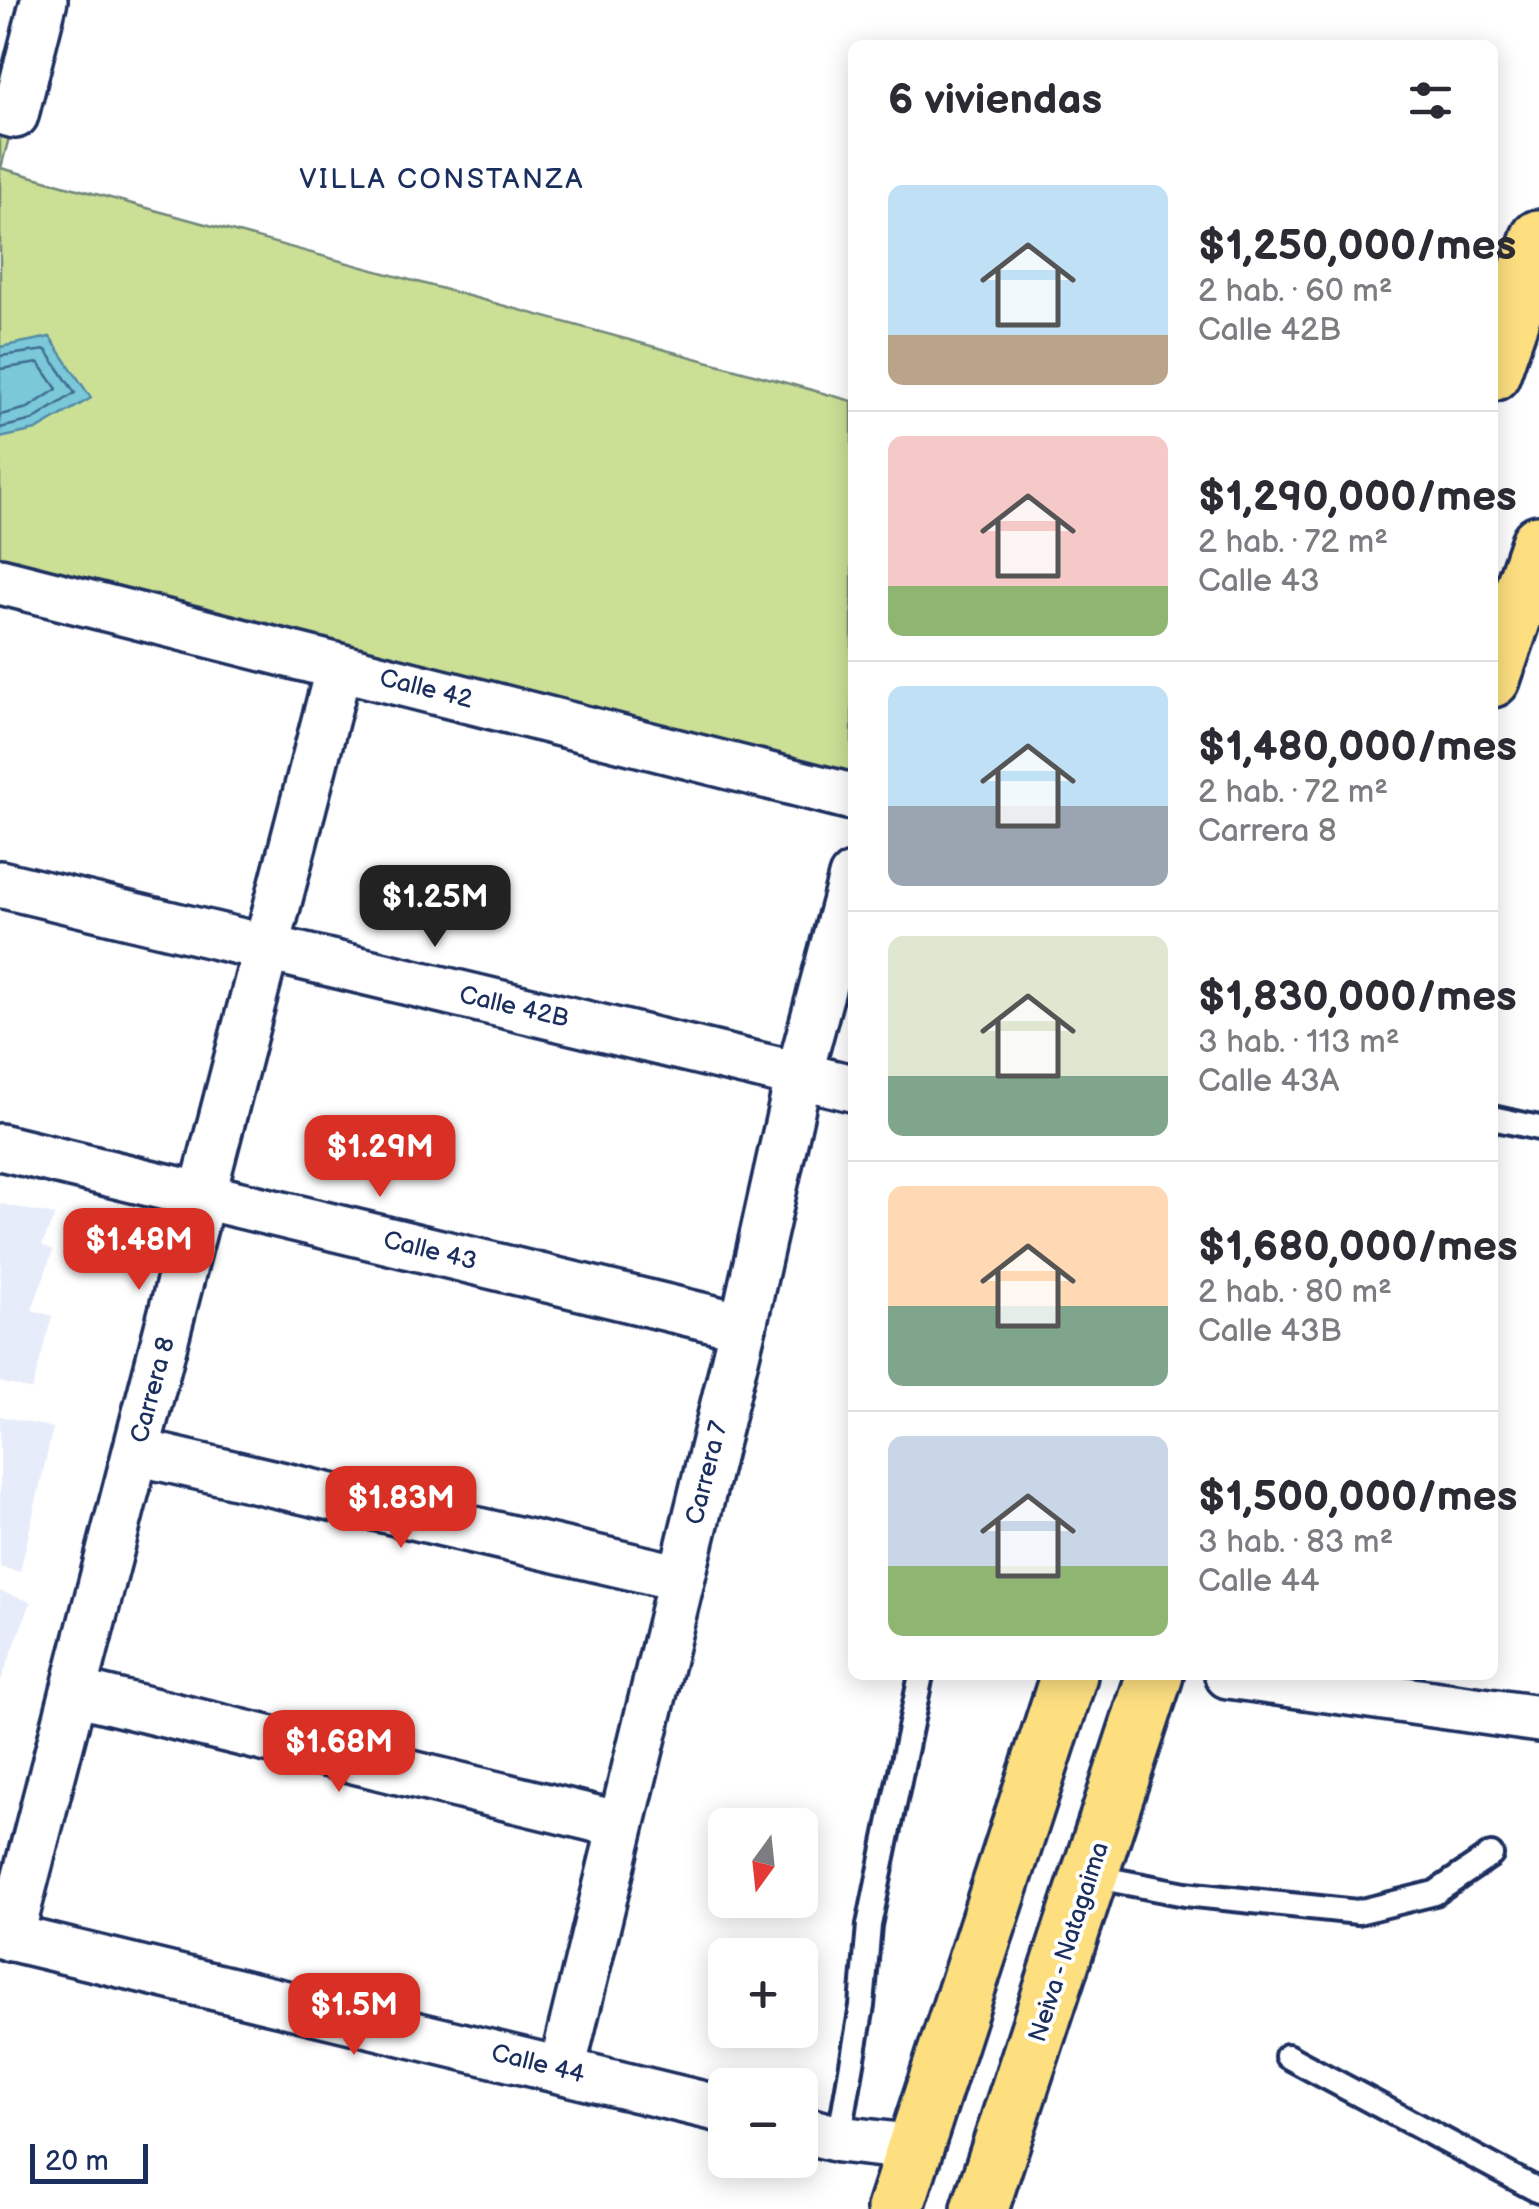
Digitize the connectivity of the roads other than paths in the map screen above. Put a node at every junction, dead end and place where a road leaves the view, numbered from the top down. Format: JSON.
{"nodes":[{"id":1,"x":44,"y":0,"type":"edge"},
{"id":2,"x":8,"y":113,"type":"edge"},
{"id":3,"x":1539,"y":238,"type":"edge"},
{"id":4,"x":1498,"y":356,"type":"edge"},
{"id":5,"x":1539,"y":543,"type":"edge"},
{"id":6,"x":0,"y":581,"type":"edge"},
{"id":7,"x":1498,"y":662,"type":"edge"},
{"id":8,"x":339,"y":667,"type":"junction"},
{"id":9,"x":848,"y":796,"type":"edge"},
{"id":10,"x":0,"y":884,"type":"edge"},
{"id":11,"x":848,"y":892,"type":"edge"},
{"id":12,"x":268,"y":948,"type":"junction"},
{"id":13,"x":799,"y":1075,"type":"junction"},
{"id":14,"x":848,"y":1087,"type":"edge"},
{"id":15,"x":1498,"y":1119,"type":"edge"},
{"id":16,"x":1539,"y":1128,"type":"edge"},
{"id":17,"x":0,"y":1147,"type":"edge"},
{"id":18,"x":203,"y":1196,"type":"junction"},
{"id":19,"x":743,"y":1326,"type":"junction"},
{"id":20,"x":137,"y":1452,"type":"junction"},
{"id":21,"x":681,"y":1578,"type":"junction"},
{"id":22,"x":920,"y":1680,"type":"edge"},
{"id":23,"x":1067,"y":1680,"type":"edge"},
{"id":24,"x":1154,"y":1680,"type":"edge"},
{"id":25,"x":1264,"y":1680,"type":"edge"},
{"id":26,"x":74,"y":1692,"type":"junction"},
{"id":27,"x":1539,"y":1718,"type":"edge"},
{"id":28,"x":621,"y":1825,"type":"junction"},
{"id":29,"x":1491,"y":1854,"type":"dead end"},
{"id":30,"x":1091,"y":1876,"type":"junction"},
{"id":31,"x":5,"y":1936,"type":"edge"},
{"id":32,"x":1287,"y":2056,"type":"dead end"},
{"id":33,"x":562,"y":2070,"type":"junction"},
{"id":34,"x":708,"y":2106,"type":"edge"},
{"id":35,"x":819,"y":2134,"type":"edge"},
{"id":36,"x":916,"y":2148,"type":"junction"},
{"id":37,"x":1539,"y":2191,"type":"edge"},
{"id":38,"x":895,"y":2209,"type":"edge"},
{"id":39,"x":980,"y":2209,"type":"edge"}],
"edges":[{"from":1,"to":2,"type":"street"},
{"from":3,"to":4,"type":"highway"},
{"from":5,"to":7,"type":"highway"},
{"from":6,"to":8,"type":"street","name":"Calle 42"},
{"from":8,"to":9,"type":"street","name":"Calle 42"},
{"from":8,"to":12,"type":"street","name":"Carrera 8"},
{"from":10,"to":12,"type":"street","name":"Calle 42B"},
{"from":11,"to":13,"type":"street","name":"Carrera 7"},
{"from":12,"to":13,"type":"street","name":"Calle 42B"},
{"from":12,"to":18,"type":"street","name":"Carrera 8"},
{"from":13,"to":14,"type":"street","name":"Calle 42B"},
{"from":13,"to":19,"type":"street","name":"Carrera 7"},
{"from":15,"to":16,"type":"lane"},
{"from":17,"to":18,"type":"street","name":"Calle 43"},
{"from":18,"to":19,"type":"street","name":"Calle 43"},
{"from":18,"to":20,"type":"street","name":"Carrera 8"},
{"from":19,"to":21,"type":"street","name":"Carrera 7"},
{"from":20,"to":21,"type":"street"},
{"from":20,"to":26,"type":"street","name":"Carrera 8"},
{"from":21,"to":28,"type":"street","name":"Carrera 7"},
{"from":22,"to":35,"type":"lane"},
{"from":23,"to":36,"type":"highway"},
{"from":24,"to":30,"type":"highway","name":"Neiva - Natagaima"},
{"from":25,"to":27,"type":"street"},
{"from":26,"to":28,"type":"street"},
{"from":26,"to":31,"type":"street","name":"Carrera 8"},
{"from":28,"to":33,"type":"street","name":"Carrera 7"},
{"from":29,"to":30,"type":"lane"},
{"from":30,"to":39,"type":"highway","name":"Neiva - Natagaima"},
{"from":31,"to":33,"type":"street","name":"Calle 44"},
{"from":32,"to":37,"type":"lane"},
{"from":33,"to":34,"type":"street","name":"Calle 44"},
{"from":35,"to":36,"type":"street"},
{"from":36,"to":38,"type":"highway"}]}
